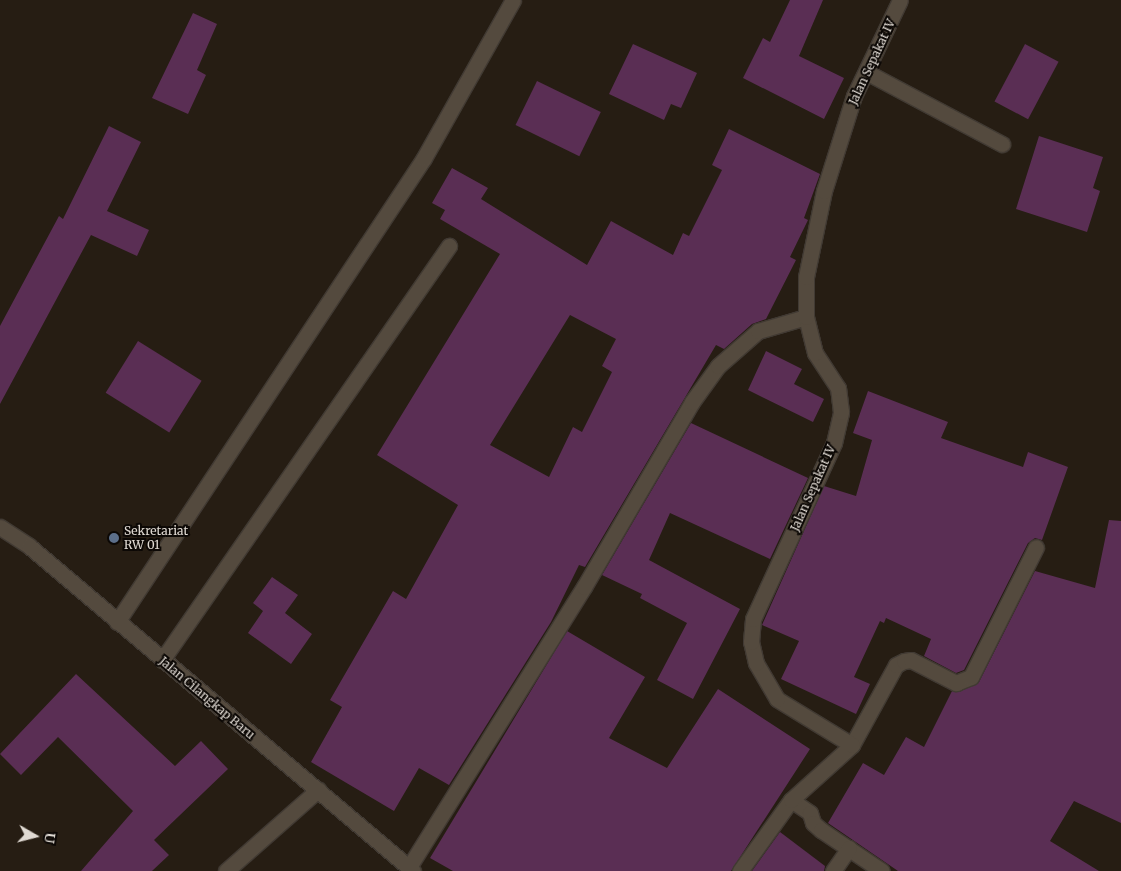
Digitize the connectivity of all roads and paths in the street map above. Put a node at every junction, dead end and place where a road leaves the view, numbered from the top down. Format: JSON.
{"nodes":[{"id":1,"x":513,"y":0,"type":"edge"},
{"id":2,"x":900,"y":0,"type":"edge"},
{"id":3,"x":866,"y":72,"type":"junction"},
{"id":4,"x":1002,"y":144,"type":"dead end"},
{"id":5,"x":449,"y":246,"type":"dead end"},
{"id":6,"x":806,"y":317,"type":"junction"},
{"id":7,"x":0,"y":527,"type":"edge"},
{"id":8,"x":1036,"y":547,"type":"dead end"},
{"id":9,"x":117,"y":622,"type":"junction"},
{"id":10,"x":162,"y":660,"type":"junction"},
{"id":11,"x":852,"y":745,"type":"junction"},
{"id":12,"x":318,"y":790,"type":"junction"},
{"id":13,"x":791,"y":800,"type":"junction"},
{"id":14,"x":849,"y":848,"type":"junction"},
{"id":15,"x":411,"y":869,"type":"edge"},
{"id":16,"x":226,"y":871,"type":"edge"},
{"id":17,"x":740,"y":871,"type":"edge"},
{"id":18,"x":833,"y":871,"type":"edge"},
{"id":19,"x":882,"y":871,"type":"edge"}],
"edges":[{"from":1,"to":9,"type":"street"},
{"from":2,"to":3,"type":"street","name":"Jalan Sepakat IV"},
{"from":3,"to":4,"type":"street"},
{"from":3,"to":6,"type":"street","name":"Jalan Sepakat IV"},
{"from":5,"to":10,"type":"street"},
{"from":6,"to":11,"type":"street","name":"Jalan Sepakat IV"},
{"from":6,"to":15,"type":"street"},
{"from":7,"to":9,"type":"street","name":"Jalan Cilangkap Baru"},
{"from":8,"to":11,"type":"street"},
{"from":9,"to":10,"type":"street","name":"Jalan Cilangkap Baru"},
{"from":10,"to":12,"type":"street","name":"Jalan Cilangkap Baru"},
{"from":11,"to":13,"type":"street"},
{"from":12,"to":15,"type":"street","name":"Jalan Cilangkap Baru"},
{"from":12,"to":16,"type":"street"},
{"from":13,"to":14,"type":"street"},
{"from":13,"to":17,"type":"street"},
{"from":14,"to":18,"type":"street"},
{"from":14,"to":19,"type":"street"}]}
